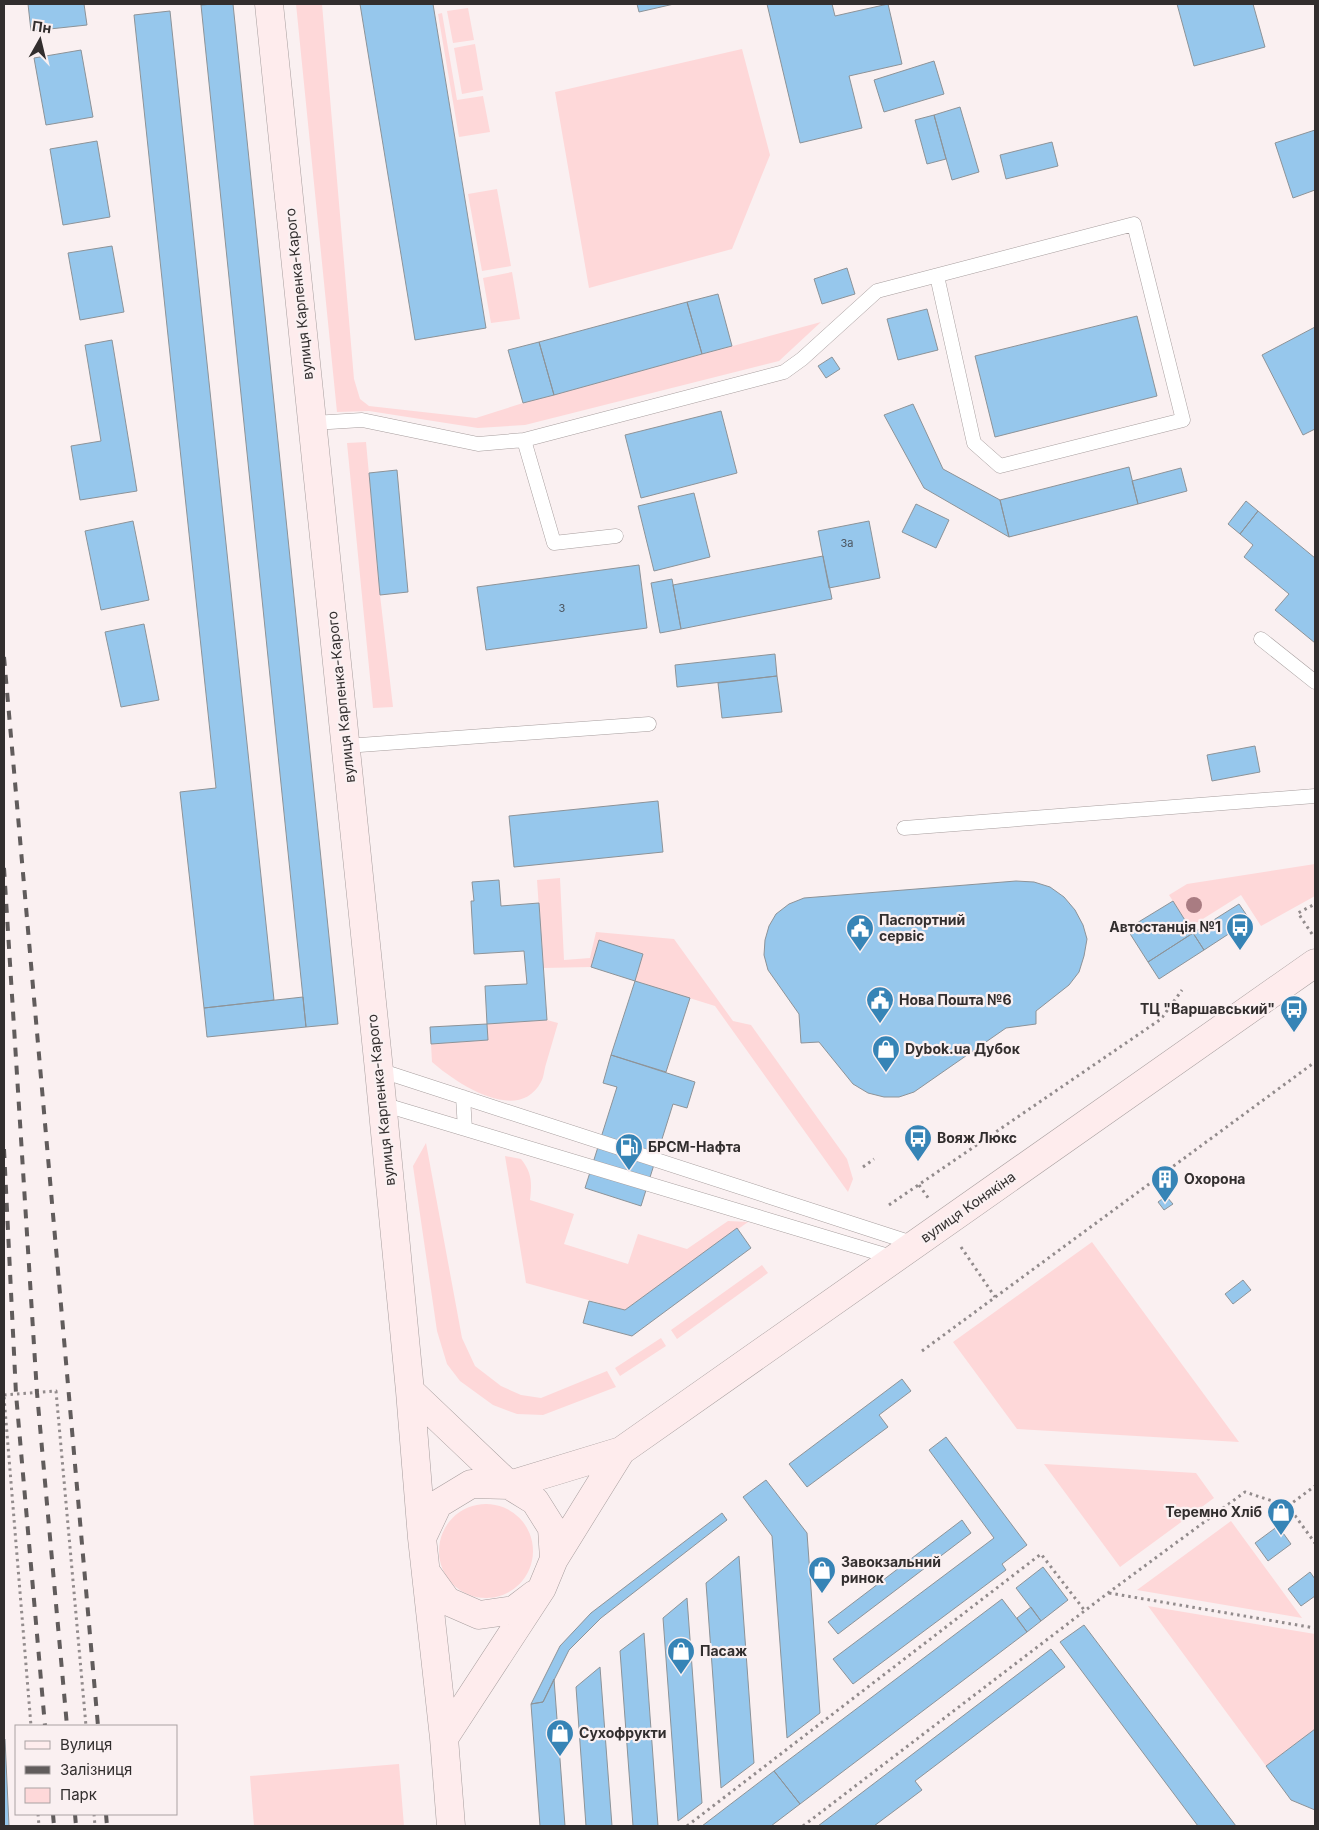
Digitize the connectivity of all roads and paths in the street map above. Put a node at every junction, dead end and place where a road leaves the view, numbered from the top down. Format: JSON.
{"nodes":[{"id":1,"x":269,"y":4,"type":"edge"},
{"id":2,"x":937,"y":276,"type":"junction"},
{"id":3,"x":313,"y":424,"type":"junction"},
{"id":4,"x":524,"y":440,"type":"junction"},
{"id":5,"x":616,"y":536,"type":"dead end"},
{"id":6,"x":1261,"y":639,"type":"dead end"},
{"id":7,"x":1315,"y":682,"type":"edge"},
{"id":8,"x":649,"y":724,"type":"dead end"},
{"id":9,"x":346,"y":746,"type":"junction"},
{"id":10,"x":1315,"y":796,"type":"edge"},
{"id":11,"x":904,"y":828,"type":"dead end"},
{"id":12,"x":1315,"y":904,"type":"edge"},
{"id":13,"x":1315,"y":939,"type":"edge"},
{"id":14,"x":1315,"y":963,"type":"edge"},
{"id":15,"x":1182,"y":990,"type":"dead end"},
{"id":16,"x":1315,"y":1062,"type":"edge"},
{"id":17,"x":379,"y":1070,"type":"junction"},
{"id":18,"x":463,"y":1097,"type":"junction"},
{"id":19,"x":382,"y":1104,"type":"junction"},
{"id":20,"x":465,"y":1129,"type":"junction"},
{"id":21,"x":874,"y":1159,"type":"dead end"},
{"id":22,"x":863,"y":1167,"type":"dead end"},
{"id":23,"x":889,"y":1205,"type":"dead end"},
{"id":24,"x":905,"y":1251,"type":"junction"},
{"id":25,"x":922,"y":1351,"type":"dead end"},
{"id":26,"x":410,"y":1391,"type":"junction"},
{"id":27,"x":4,"y":1396,"type":"edge"},
{"id":28,"x":621,"y":1451,"type":"junction"},
{"id":29,"x":509,"y":1485,"type":"junction"},
{"id":30,"x":1315,"y":1486,"type":"edge"},
{"id":31,"x":1288,"y":1506,"type":"junction"},
{"id":32,"x":422,"y":1538,"type":"junction"},
{"id":33,"x":1315,"y":1543,"type":"edge"},
{"id":34,"x":554,"y":1559,"type":"junction"},
{"id":35,"x":426,"y":1572,"type":"junction"},
{"id":36,"x":542,"y":1588,"type":"junction"},
{"id":37,"x":1108,"y":1593,"type":"junction"},
{"id":38,"x":1085,"y":1611,"type":"junction"},
{"id":39,"x":1315,"y":1628,"type":"edge"},
{"id":40,"x":31,"y":1725,"type":"edge"},
{"id":41,"x":86,"y":1725,"type":"edge"},
{"id":42,"x":444,"y":1738,"type":"junction"},
{"id":43,"x":451,"y":1826,"type":"edge"},
{"id":44,"x":687,"y":1826,"type":"edge"},
{"id":45,"x":803,"y":1826,"type":"edge"}],
"edges":[{"from":1,"to":3,"type":"main road","name":"вулиця Карпенка-Карого"},
{"from":2,"to":2,"type":"lane"},
{"from":2,"to":4,"type":"lane"},
{"from":3,"to":4,"type":"lane"},
{"from":3,"to":9,"type":"main road","name":"вулиця Карпенка-Карого"},
{"from":4,"to":5,"type":"lane"},
{"from":6,"to":7,"type":"lane"},
{"from":8,"to":9,"type":"lane"},
{"from":9,"to":17,"type":"main road","name":"вулиця Карпенка-Карого"},
{"from":10,"to":11,"type":"lane"},
{"from":12,"to":13,"type":"path"},
{"from":14,"to":24,"type":"main road","name":"вулиця Конякіна"},
{"from":15,"to":23,"type":"path"},
{"from":16,"to":25,"type":"path"},
{"from":17,"to":18,"type":"lane"},
{"from":17,"to":19,"type":"main road","name":"вулиця Карпенка-Карого"},
{"from":18,"to":20,"type":"lane"},
{"from":18,"to":24,"type":"lane"},
{"from":19,"to":20,"type":"lane"},
{"from":19,"to":26,"type":"main road","name":"вулиця Карпенка-Карого"},
{"from":20,"to":24,"type":"lane"},
{"from":21,"to":22,"type":"path"},
{"from":24,"to":28,"type":"main road","name":"вулиця Конякіна"},
{"from":26,"to":29,"type":"main road"},
{"from":26,"to":32,"type":"main road","name":"вулиця Карпенка-Карого"},
{"from":27,"to":40,"type":"path"},
{"from":27,"to":41,"type":"path"},
{"from":28,"to":29,"type":"main road"},
{"from":28,"to":34,"type":"main road"},
{"from":29,"to":32,"type":"main road"},
{"from":29,"to":34,"type":"main road"},
{"from":30,"to":31,"type":"path"},
{"from":31,"to":33,"type":"path"},
{"from":31,"to":37,"type":"path"},
{"from":32,"to":35,"type":"main road"},
{"from":34,"to":36,"type":"main road"},
{"from":35,"to":36,"type":"main road"},
{"from":35,"to":42,"type":"main road"},
{"from":36,"to":42,"type":"main road"},
{"from":37,"to":38,"type":"path"},
{"from":37,"to":39,"type":"path"},
{"from":38,"to":44,"type":"path"},
{"from":38,"to":45,"type":"path"},
{"from":42,"to":43,"type":"main road"}]}
